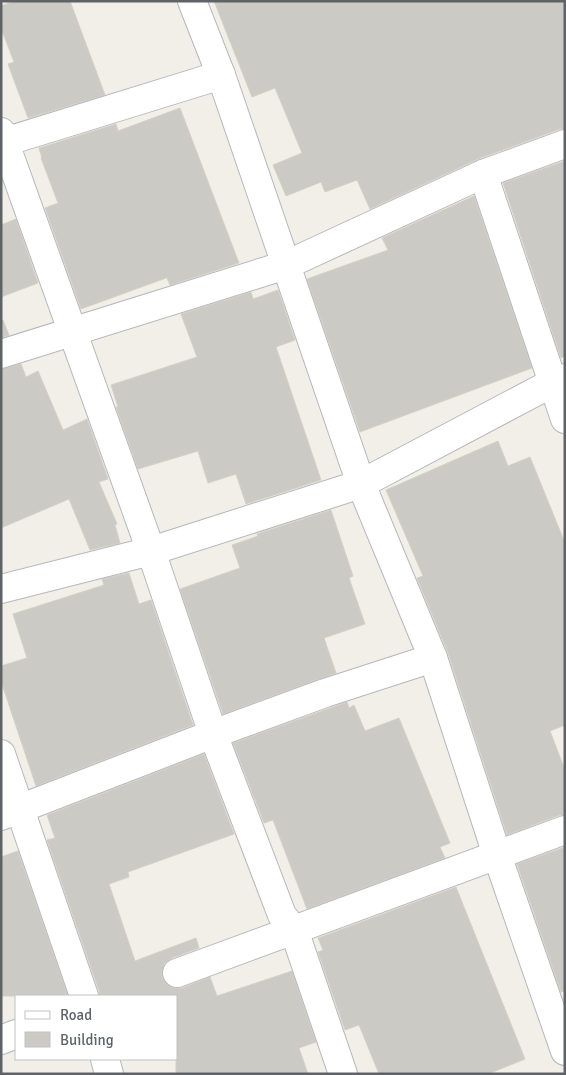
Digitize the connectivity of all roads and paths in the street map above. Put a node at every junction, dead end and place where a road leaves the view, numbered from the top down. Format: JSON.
{"nodes":[{"id":1,"x":192,"y":1,"type":"edge"},
{"id":2,"x":221,"y":75,"type":"junction"},
{"id":3,"x":2,"y":139,"type":"edge"},
{"id":4,"x":565,"y":144,"type":"edge"},
{"id":5,"x":482,"y":174,"type":"junction"},
{"id":6,"x":286,"y":265,"type":"junction"},
{"id":7,"x":72,"y":331,"type":"junction"},
{"id":8,"x":1,"y":354,"type":"edge"},
{"id":9,"x":559,"y":381,"type":"edge"},
{"id":10,"x":565,"y":419,"type":"edge"},
{"id":11,"x":361,"y":484,"type":"junction"},
{"id":12,"x":151,"y":551,"type":"junction"},
{"id":13,"x":1,"y":589,"type":"edge"},
{"id":14,"x":433,"y":658,"type":"junction"},
{"id":15,"x":213,"y":734,"type":"junction"},
{"id":16,"x":1,"y":754,"type":"edge"},
{"id":17,"x":10,"y":813,"type":"edge"},
{"id":18,"x":565,"y":830,"type":"edge"},
{"id":19,"x":497,"y":855,"type":"junction"},
{"id":20,"x":294,"y":930,"type":"junction"},
{"id":21,"x":177,"y":973,"type":"dead end"},
{"id":22,"x":84,"y":995,"type":"edge"},
{"id":23,"x":15,"y":1034,"type":"edge"},
{"id":24,"x":1,"y":1040,"type":"edge"},
{"id":25,"x":565,"y":1051,"type":"edge"},
{"id":26,"x":104,"y":1060,"type":"edge"},
{"id":27,"x":110,"y":1074,"type":"edge"},
{"id":28,"x":343,"y":1074,"type":"edge"}],
"edges":[{"from":1,"to":2,"type":"street"},
{"from":2,"to":3,"type":"street"},
{"from":2,"to":6,"type":"street"},
{"from":3,"to":7,"type":"street"},
{"from":4,"to":5,"type":"street"},
{"from":5,"to":6,"type":"street"},
{"from":5,"to":9,"type":"street"},
{"from":6,"to":7,"type":"street"},
{"from":6,"to":11,"type":"street"},
{"from":7,"to":8,"type":"street"},
{"from":7,"to":12,"type":"street"},
{"from":9,"to":10,"type":"street"},
{"from":9,"to":11,"type":"street"},
{"from":11,"to":12,"type":"street"},
{"from":11,"to":14,"type":"street"},
{"from":12,"to":13,"type":"street"},
{"from":12,"to":15,"type":"street"},
{"from":14,"to":15,"type":"street"},
{"from":14,"to":19,"type":"street"},
{"from":15,"to":17,"type":"street"},
{"from":15,"to":20,"type":"street"},
{"from":16,"to":17,"type":"street"},
{"from":17,"to":22,"type":"street"},
{"from":18,"to":19,"type":"street"},
{"from":19,"to":20,"type":"street"},
{"from":19,"to":25,"type":"street"},
{"from":20,"to":21,"type":"street"},
{"from":20,"to":28,"type":"street"},
{"from":23,"to":24,"type":"street"},
{"from":26,"to":27,"type":"street"}]}
